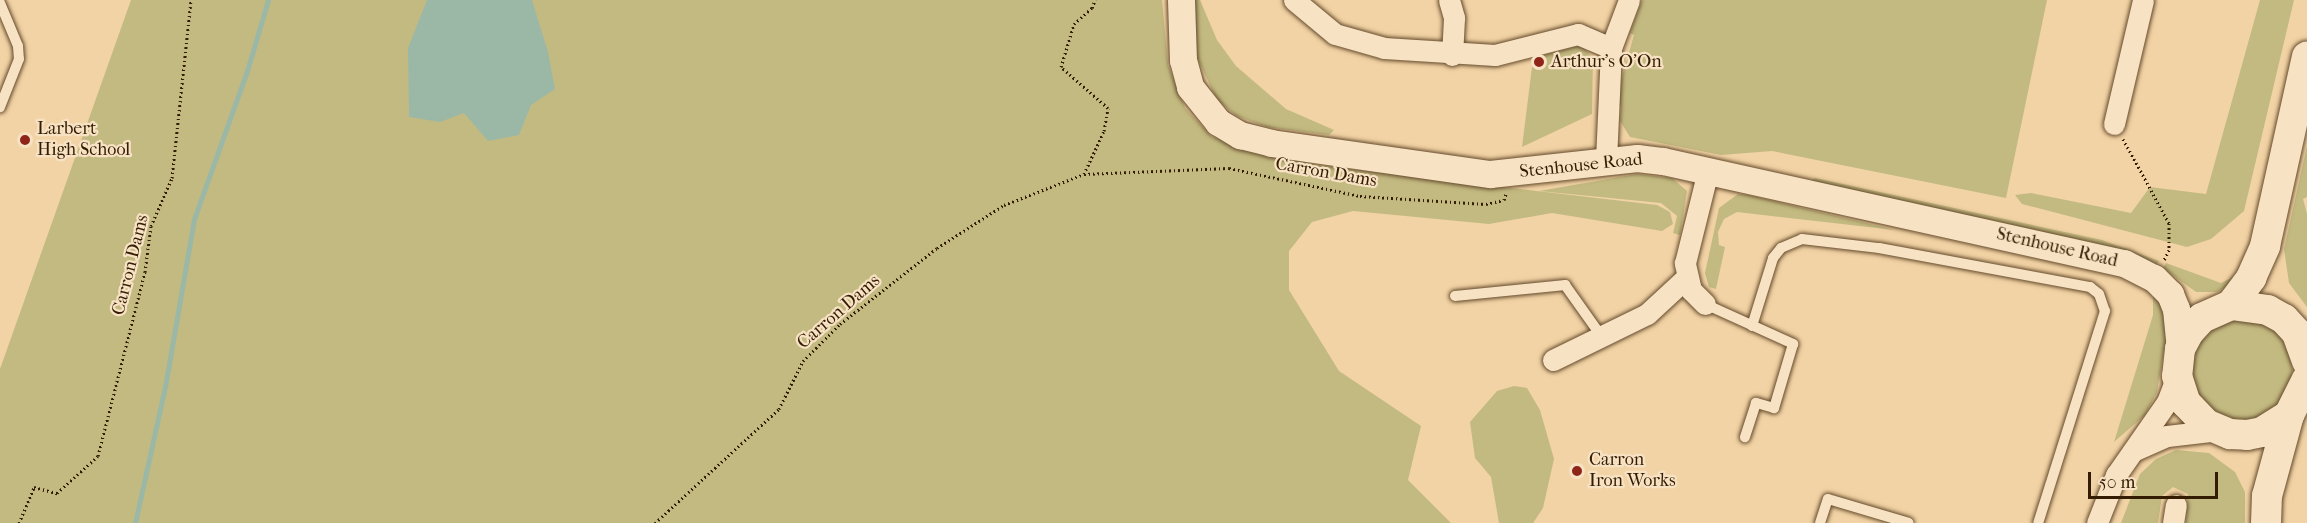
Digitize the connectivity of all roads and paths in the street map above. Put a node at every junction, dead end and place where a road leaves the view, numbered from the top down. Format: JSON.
{"nodes":[{"id":1,"x":191,"y":0,"type":"edge"},
{"id":2,"x":1095,"y":0,"type":"edge"},
{"id":3,"x":1181,"y":0,"type":"edge"},
{"id":4,"x":1294,"y":0,"type":"edge"},
{"id":5,"x":1449,"y":0,"type":"edge"},
{"id":6,"x":1629,"y":0,"type":"edge"},
{"id":7,"x":2143,"y":0,"type":"edge"},
{"id":8,"x":0,"y":3,"type":"edge"},
{"id":9,"x":1611,"y":48,"type":"junction"},
{"id":10,"x":1452,"y":55,"type":"junction"},
{"id":11,"x":2307,"y":57,"type":"edge"},
{"id":12,"x":0,"y":107,"type":"edge"},
{"id":13,"x":2114,"y":124,"type":"joint"},
{"id":14,"x":1606,"y":160,"type":"junction"},
{"id":15,"x":1708,"y":171,"type":"junction"},
{"id":16,"x":1084,"y":174,"type":"junction"},
{"id":17,"x":1509,"y":185,"type":"dead end"},
{"id":18,"x":2265,"y":246,"type":"junction"},
{"id":19,"x":1686,"y":278,"type":"junction"},
{"id":20,"x":2162,"y":286,"type":"junction"},
{"id":21,"x":1455,"y":296,"type":"dead end"},
{"id":22,"x":1705,"y":304,"type":"joint"},
{"id":23,"x":2225,"y":307,"type":"junction"},
{"id":24,"x":1752,"y":326,"type":"junction"},
{"id":25,"x":2296,"y":331,"type":"edge"},
{"id":26,"x":1602,"y":337,"type":"junction"},
{"id":27,"x":1552,"y":360,"type":"dead end"},
{"id":28,"x":2307,"y":361,"type":"edge"},
{"id":29,"x":2179,"y":363,"type":"junction"},
{"id":30,"x":2307,"y":379,"type":"edge"},
{"id":31,"x":2298,"y":407,"type":"edge"},
{"id":32,"x":2224,"y":432,"type":"junction"},
{"id":33,"x":1745,"y":437,"type":"dead end"},
{"id":34,"x":2132,"y":451,"type":"junction"},
{"id":35,"x":2266,"y":510,"type":"edge"},
{"id":36,"x":19,"y":523,"type":"edge"},
{"id":37,"x":655,"y":523,"type":"edge"},
{"id":38,"x":1820,"y":523,"type":"edge"},
{"id":39,"x":1909,"y":523,"type":"edge"},
{"id":40,"x":2038,"y":523,"type":"edge"},
{"id":41,"x":2097,"y":523,"type":"edge"}],
"edges":[{"from":1,"to":36,"type":"path","name":"Carron Dams"},
{"from":2,"to":16,"type":"path"},
{"from":3,"to":14,"type":"street","name":"Stenhouse Road"},
{"from":4,"to":10,"type":"street"},
{"from":5,"to":10,"type":"street"},
{"from":6,"to":9,"type":"street"},
{"from":7,"to":13,"type":"street"},
{"from":8,"to":12,"type":"lane"},
{"from":9,"to":10,"type":"street"},
{"from":9,"to":14,"type":"street"},
{"from":11,"to":18,"type":"main road"},
{"from":13,"to":20,"type":"path"},
{"from":14,"to":15,"type":"street","name":"Stenhouse Road"},
{"from":15,"to":19,"type":"street"},
{"from":15,"to":20,"type":"street","name":"Stenhouse Road"},
{"from":16,"to":17,"type":"path","name":"Carron Dams"},
{"from":16,"to":37,"type":"path","name":"Carron Dams"},
{"from":18,"to":23,"type":"main road"},
{"from":18,"to":25,"type":"main road"},
{"from":19,"to":22,"type":"street"},
{"from":19,"to":26,"type":"street"},
{"from":20,"to":23,"type":"street","name":"Stenhouse Road"},
{"from":20,"to":29,"type":"street"},
{"from":21,"to":26,"type":"lane"},
{"from":22,"to":24,"type":"lane"},
{"from":23,"to":25,"type":"main road"},
{"from":23,"to":29,"type":"main road"},
{"from":24,"to":33,"type":"lane"},
{"from":24,"to":40,"type":"lane"},
{"from":25,"to":28,"type":"main road"},
{"from":26,"to":27,"type":"street"},
{"from":29,"to":32,"type":"main road"},
{"from":29,"to":34,"type":"street"},
{"from":30,"to":31,"type":"main road"},
{"from":31,"to":32,"type":"main road"},
{"from":31,"to":35,"type":"main road"},
{"from":32,"to":34,"type":"street"},
{"from":32,"to":35,"type":"main road"},
{"from":34,"to":41,"type":"street"},
{"from":38,"to":39,"type":"lane"}]}
